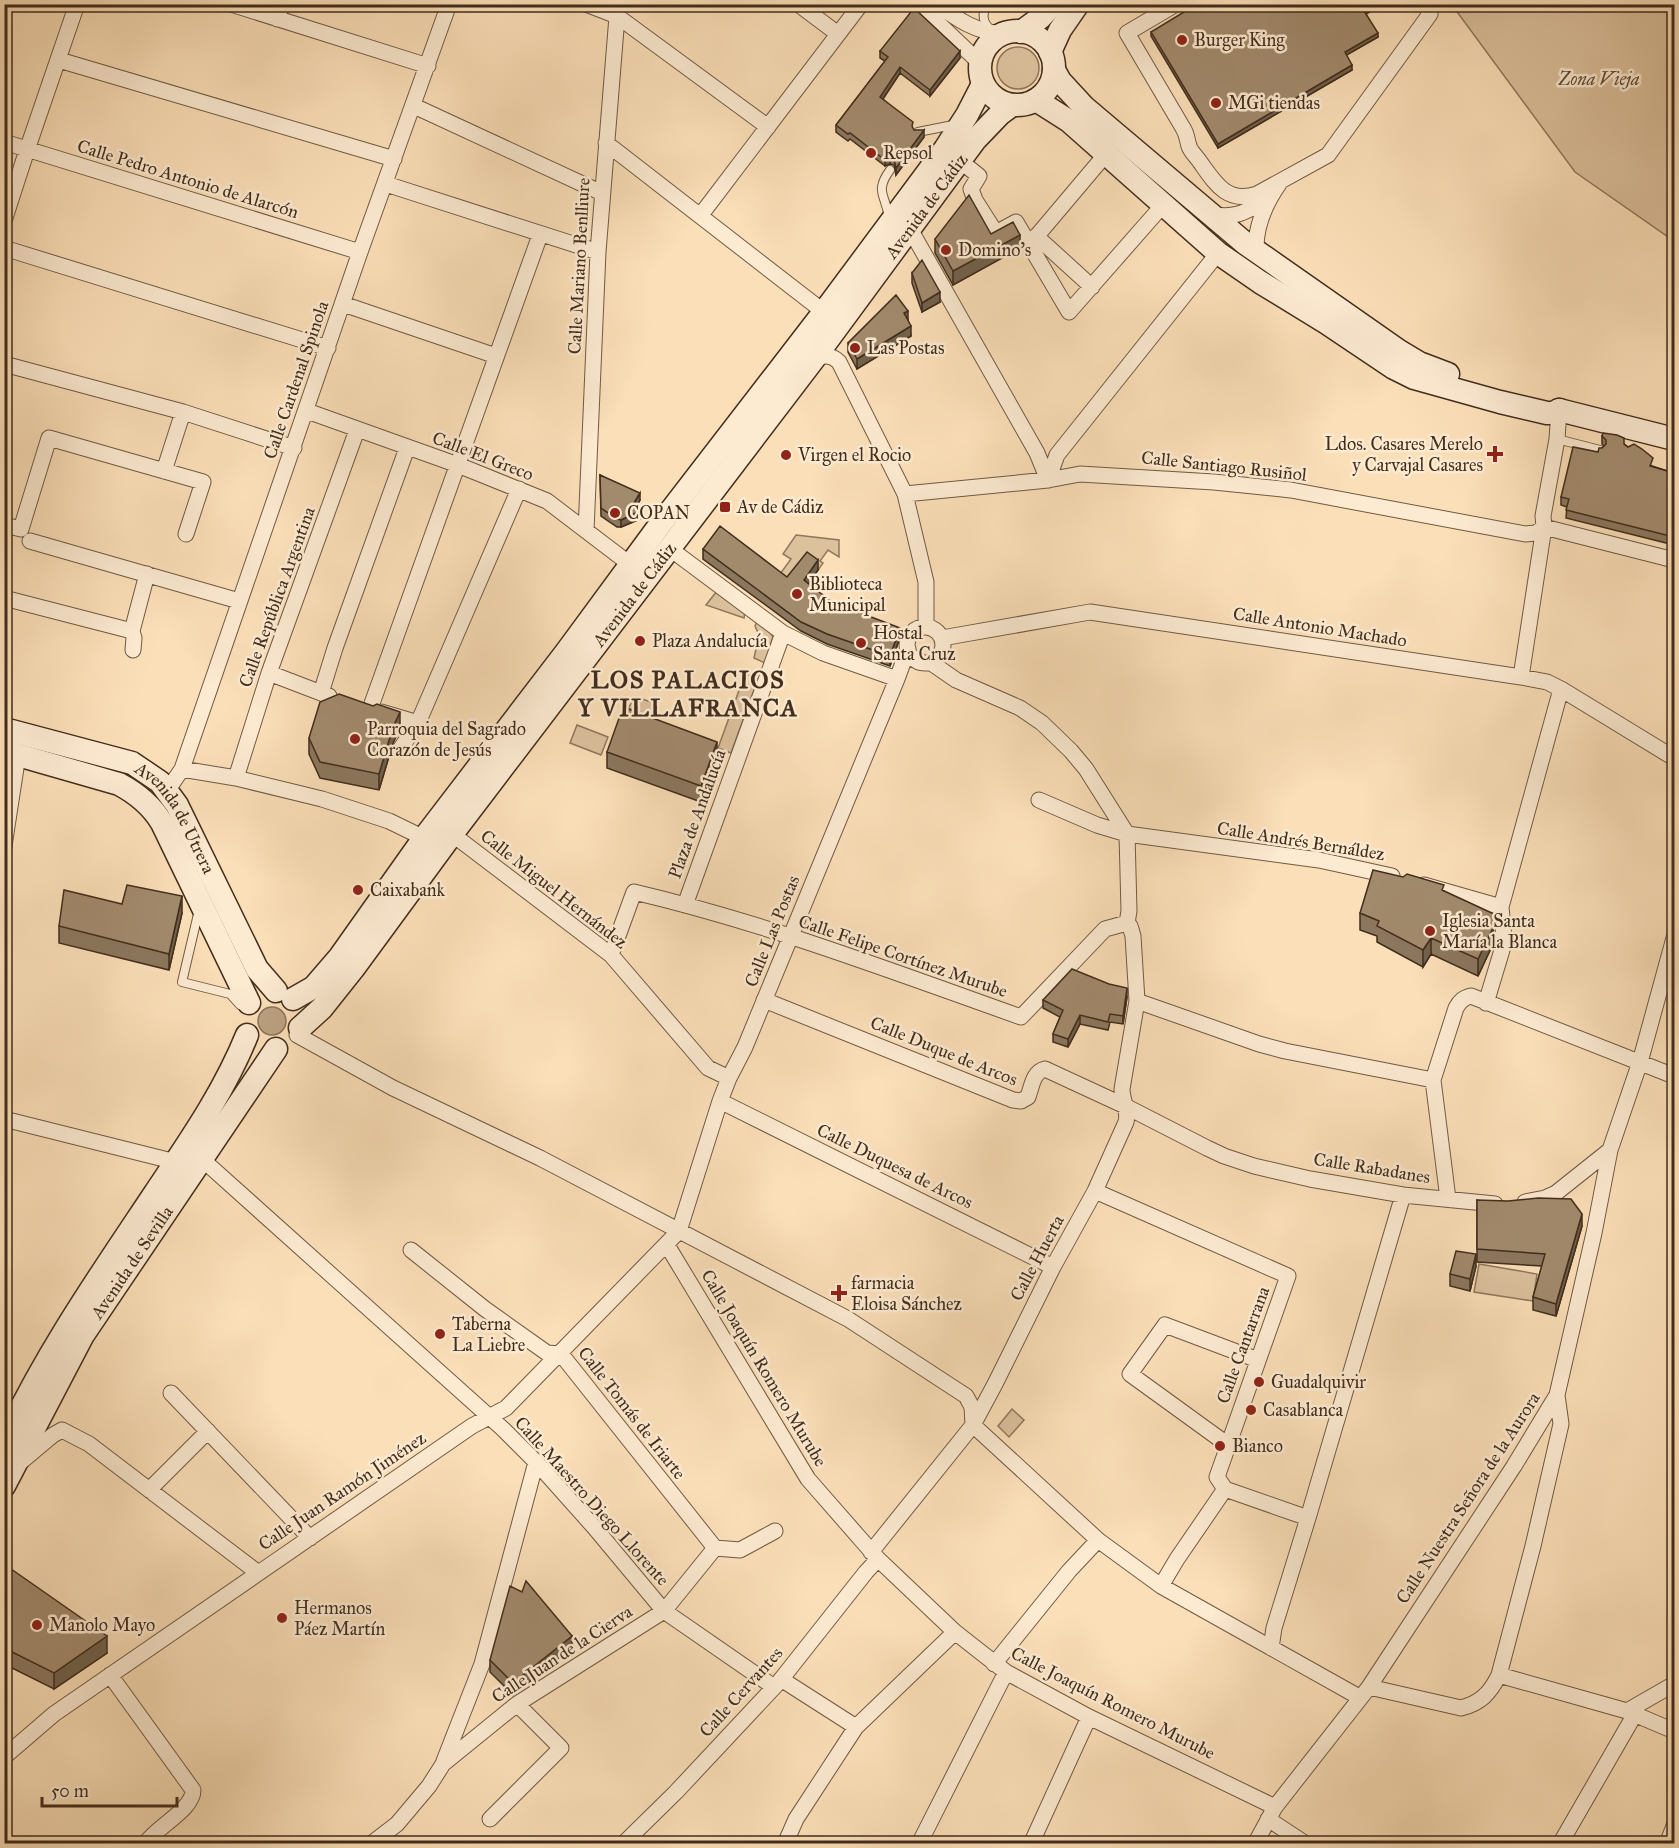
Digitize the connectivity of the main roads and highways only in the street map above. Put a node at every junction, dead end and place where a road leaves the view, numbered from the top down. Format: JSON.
{"nodes":[{"id":1,"x":1053,"y":4,"type":"edge"},
{"id":2,"x":1078,"y":4,"type":"edge"},
{"id":3,"x":1006,"y":33,"type":"junction"},
{"id":4,"x":1052,"y":61,"type":"junction"},
{"id":5,"x":981,"y":73,"type":"junction"},
{"id":6,"x":1036,"y":100,"type":"junction"},
{"id":7,"x":1012,"y":105,"type":"junction"},
{"id":8,"x":1558,"y":410,"type":"junction"},
{"id":9,"x":1674,"y":439,"type":"edge"},
{"id":10,"x":4,"y":729,"type":"edge"},
{"id":11,"x":11,"y":753,"type":"edge"},
{"id":12,"x":284,"y":995,"type":"junction"},
{"id":13,"x":247,"y":1006,"type":"junction"},
{"id":14,"x":299,"y":1032,"type":"junction"},
{"id":15,"x":247,"y":1035,"type":"junction"},
{"id":16,"x":276,"y":1049,"type":"junction"},
{"id":17,"x":11,"y":1416,"type":"edge"},
{"id":18,"x":4,"y":1443,"type":"edge"},
{"id":19,"x":9,"y":1478,"type":"edge"}],
"edges":[{"from":1,"to":3,"type":"main road"},
{"from":2,"to":4,"type":"main road"},
{"from":3,"to":4,"type":"main road"},
{"from":3,"to":5,"type":"main road"},
{"from":4,"to":6,"type":"main road"},
{"from":4,"to":8,"type":"main road"},
{"from":5,"to":7,"type":"main road"},
{"from":5,"to":12,"type":"main road","name":"Avenida de Cádiz"},
{"from":6,"to":7,"type":"main road"},
{"from":6,"to":8,"type":"main road"},
{"from":7,"to":14,"type":"main road","name":"Avenida de Cádiz"},
{"from":8,"to":9,"type":"main road"},
{"from":10,"to":12,"type":"main road","name":"Avenida de Utrera"},
{"from":11,"to":13,"type":"main road","name":"Avenida de Utrera"},
{"from":12,"to":13,"type":"main road"},
{"from":12,"to":14,"type":"main road"},
{"from":13,"to":15,"type":"main road"},
{"from":14,"to":16,"type":"main road"},
{"from":15,"to":16,"type":"main road"},
{"from":15,"to":17,"type":"main road","name":"Avenida de Sevilla"},
{"from":16,"to":19,"type":"main road","name":"Avenida de Sevilla"},
{"from":17,"to":18,"type":"main road","name":"Avenida de Sevilla"}]}
